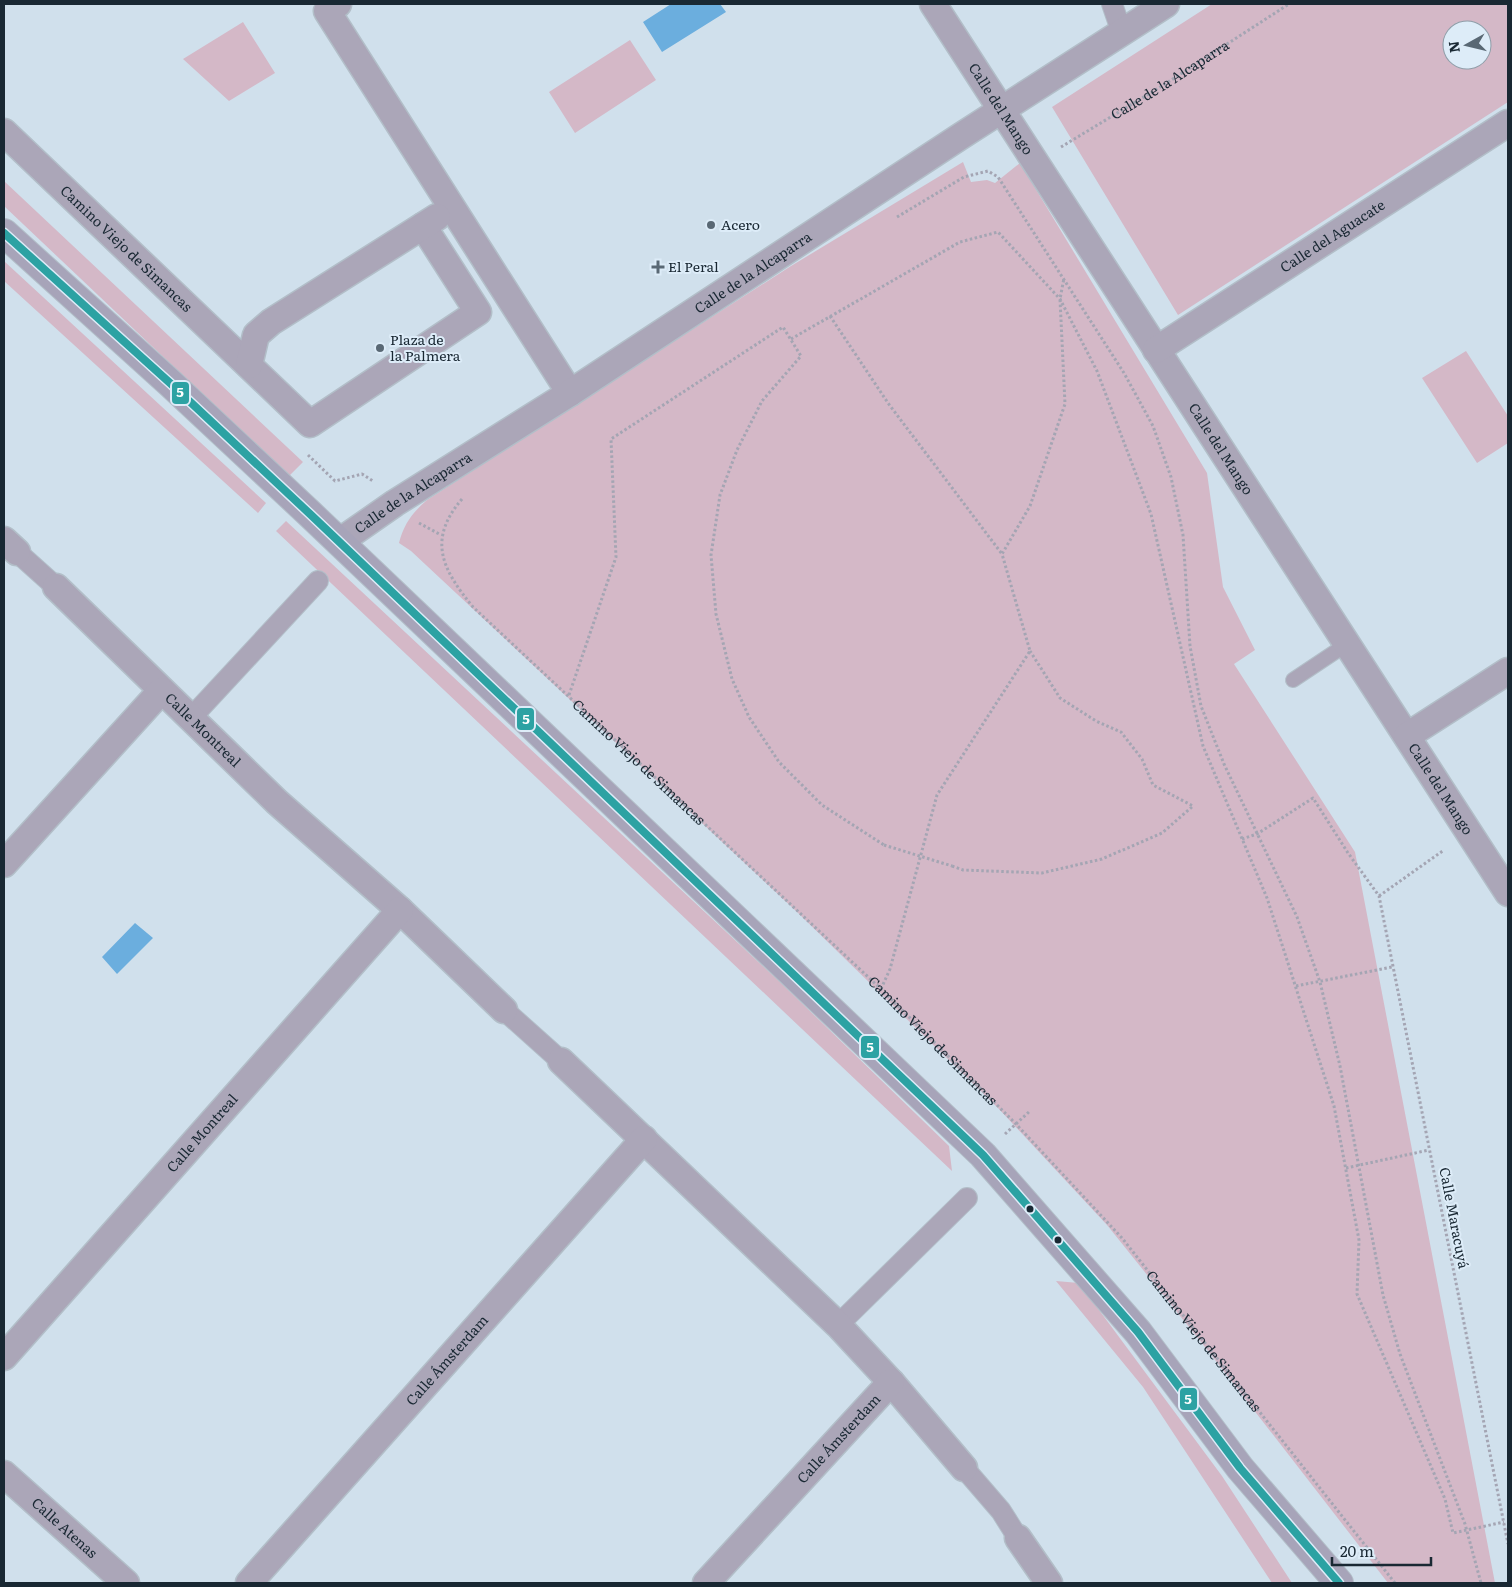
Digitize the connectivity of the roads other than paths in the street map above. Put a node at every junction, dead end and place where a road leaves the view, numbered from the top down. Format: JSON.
{"nodes":[{"id":1,"x":933,"y":4,"type":"edge"},
{"id":2,"x":1112,"y":4,"type":"edge"},
{"id":3,"x":1166,"y":4,"type":"edge"},
{"id":4,"x":332,"y":7,"type":"edge"},
{"id":5,"x":1122,"y":34,"type":"junction"},
{"id":6,"x":1002,"y":109,"type":"junction"},
{"id":7,"x":1508,"y":123,"type":"edge"},
{"id":8,"x":4,"y":132,"type":"edge"},
{"id":9,"x":450,"y":208,"type":"junction"},
{"id":10,"x":423,"y":226,"type":"junction"},
{"id":11,"x":4,"y":233,"type":"edge"},
{"id":12,"x":1156,"y":350,"type":"junction"},
{"id":13,"x":249,"y":365,"type":"junction"},
{"id":14,"x":570,"y":393,"type":"junction"},
{"id":15,"x":339,"y":542,"type":"junction"},
{"id":16,"x":11,"y":546,"type":"edge"},
{"id":17,"x":48,"y":579,"type":"joint"},
{"id":18,"x":318,"y":581,"type":"dead end"},
{"id":19,"x":1347,"y":644,"type":"junction"},
{"id":20,"x":1508,"y":671,"type":"edge"},
{"id":21,"x":1293,"y":680,"type":"dead end"},
{"id":22,"x":161,"y":691,"type":"junction"},
{"id":23,"x":190,"y":718,"type":"junction"},
{"id":24,"x":1407,"y":736,"type":"junction"},
{"id":25,"x":4,"y":864,"type":"edge"},
{"id":26,"x":1508,"y":893,"type":"edge"},
{"id":27,"x":400,"y":910,"type":"junction"},
{"id":28,"x":511,"y":1018,"type":"joint"},
{"id":29,"x":561,"y":1061,"type":"joint"},
{"id":30,"x":644,"y":1139,"type":"junction"},
{"id":31,"x":967,"y":1198,"type":"dead end"},
{"id":32,"x":838,"y":1325,"type":"junction"},
{"id":33,"x":4,"y":1357,"type":"edge"},
{"id":34,"x":891,"y":1382,"type":"junction"},
{"id":35,"x":964,"y":1468,"type":"joint"},
{"id":36,"x":4,"y":1474,"type":"edge"},
{"id":37,"x":1018,"y":1538,"type":"joint"},
{"id":38,"x":126,"y":1583,"type":"edge"},
{"id":39,"x":249,"y":1583,"type":"edge"},
{"id":40,"x":706,"y":1583,"type":"edge"},
{"id":41,"x":1049,"y":1583,"type":"edge"},
{"id":42,"x":1339,"y":1583,"type":"edge"}],
"edges":[{"from":1,"to":6,"type":"street","name":"Calle del Mango"},
{"from":2,"to":5,"type":"street"},
{"from":3,"to":5,"type":"street","name":"Calle de la Alcaparra"},
{"from":4,"to":9,"type":"street"},
{"from":5,"to":6,"type":"street","name":"Calle de la Alcaparra"},
{"from":6,"to":12,"type":"street","name":"Calle del Mango"},
{"from":6,"to":14,"type":"street","name":"Calle de la Alcaparra"},
{"from":7,"to":12,"type":"street","name":"Calle del Aguacate"},
{"from":8,"to":13,"type":"street","name":"Camino Viejo de Simancas"},
{"from":9,"to":10,"type":"street"},
{"from":9,"to":14,"type":"street"},
{"from":10,"to":13,"type":"street"},
{"from":10,"to":13,"type":"street","name":"Camino Viejo de Simancas"},
{"from":11,"to":15,"type":"main road"},
{"from":12,"to":19,"type":"street","name":"Calle del Mango"},
{"from":14,"to":15,"type":"street","name":"Calle de la Alcaparra"},
{"from":15,"to":42,"type":"main road"},
{"from":16,"to":17,"type":"street"},
{"from":17,"to":22,"type":"street","name":"Calle Montreal"},
{"from":18,"to":23,"type":"street"},
{"from":19,"to":21,"type":"lane"},
{"from":19,"to":24,"type":"street","name":"Calle del Mango"},
{"from":20,"to":24,"type":"street"},
{"from":22,"to":23,"type":"street","name":"Calle Montreal"},
{"from":22,"to":25,"type":"street","name":"Calle Montreal"},
{"from":23,"to":27,"type":"street","name":"Calle Montreal"},
{"from":24,"to":26,"type":"street","name":"Calle del Mango"},
{"from":27,"to":28,"type":"street","name":"Calle Montreal"},
{"from":27,"to":33,"type":"street","name":"Calle Montreal"},
{"from":28,"to":29,"type":"street","name":"Calle Ámsterdam"},
{"from":29,"to":30,"type":"street","name":"Calle Ámsterdam"},
{"from":30,"to":32,"type":"street","name":"Calle Ámsterdam"},
{"from":30,"to":39,"type":"street","name":"Calle Ámsterdam"},
{"from":31,"to":32,"type":"street"},
{"from":32,"to":34,"type":"street","name":"Calle Ámsterdam"},
{"from":34,"to":35,"type":"street","name":"Calle Ámsterdam"},
{"from":34,"to":40,"type":"street","name":"Calle Ámsterdam"},
{"from":35,"to":37,"type":"street","name":"Calle Ámsterdam"},
{"from":36,"to":38,"type":"street","name":"Calle Atenas"},
{"from":37,"to":41,"type":"street"}]}
